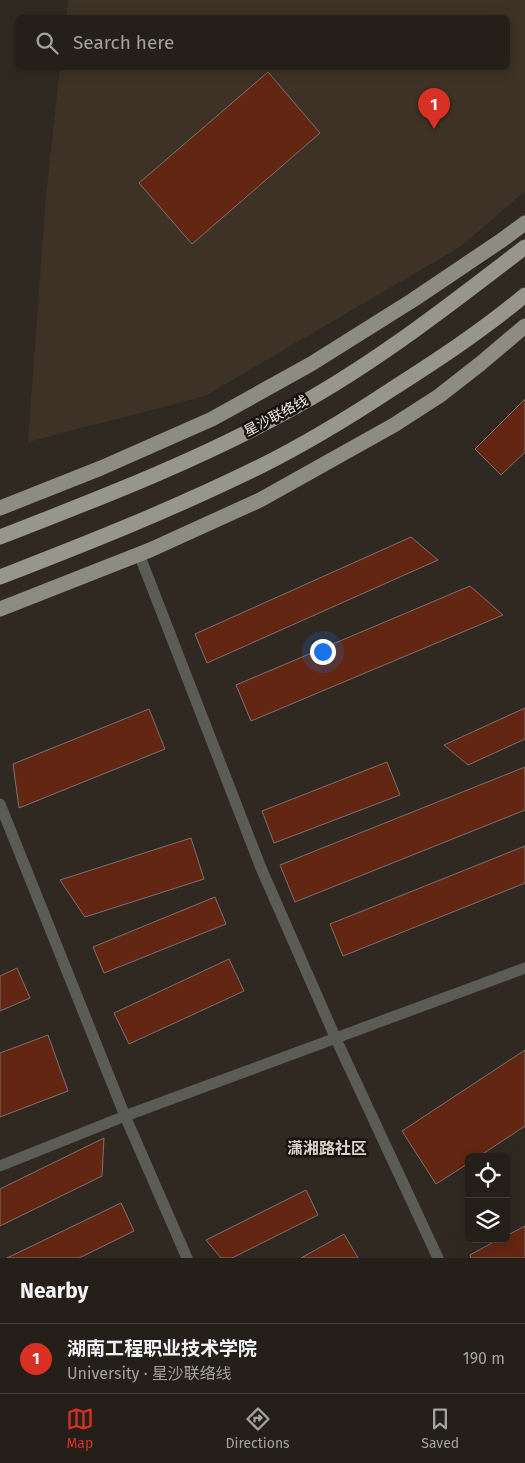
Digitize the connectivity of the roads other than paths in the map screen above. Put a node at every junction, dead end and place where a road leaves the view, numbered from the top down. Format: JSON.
{"nodes":[{"id":1,"x":525,"y":223,"type":"edge"},
{"id":2,"x":525,"y":246,"type":"edge"},
{"id":3,"x":525,"y":295,"type":"edge"},
{"id":4,"x":525,"y":326,"type":"edge"},
{"id":5,"x":0,"y":508,"type":"edge"},
{"id":6,"x":0,"y":537,"type":"edge"},
{"id":7,"x":139,"y":554,"type":"junction"},
{"id":8,"x":0,"y":577,"type":"edge"},
{"id":9,"x":0,"y":609,"type":"edge"},
{"id":10,"x":0,"y":804,"type":"edge"},
{"id":11,"x":525,"y":968,"type":"edge"},
{"id":12,"x":336,"y":1039,"type":"junction"},
{"id":13,"x":125,"y":1116,"type":"junction"},
{"id":14,"x":0,"y":1166,"type":"edge"},
{"id":15,"x":187,"y":1258,"type":"edge"},
{"id":16,"x":438,"y":1258,"type":"edge"}],
"edges":[{"from":1,"to":5,"type":"main road"},
{"from":2,"to":6,"type":"highway","name":"星沙联络线"},
{"from":3,"to":8,"type":"highway"},
{"from":4,"to":7,"type":"main road"},
{"from":7,"to":9,"type":"main road"},
{"from":7,"to":12,"type":"lane"},
{"from":10,"to":13,"type":"lane"},
{"from":11,"to":12,"type":"lane"},
{"from":12,"to":13,"type":"lane"},
{"from":12,"to":16,"type":"lane"},
{"from":13,"to":14,"type":"lane"},
{"from":13,"to":15,"type":"lane"}]}
